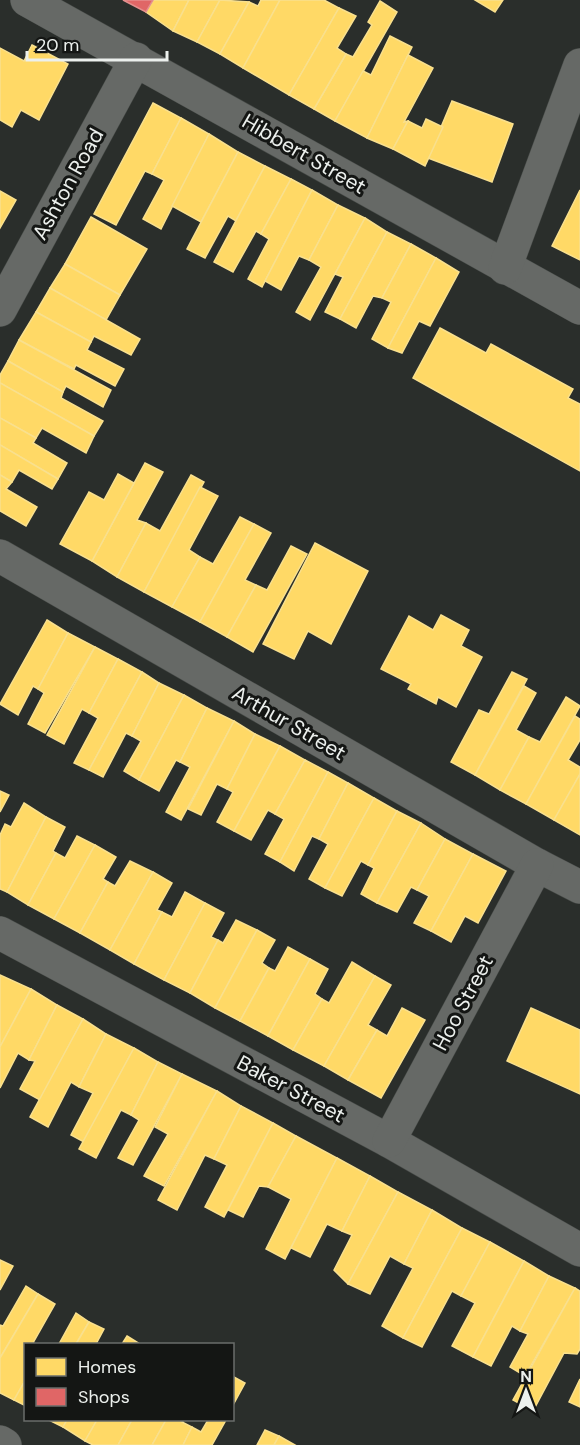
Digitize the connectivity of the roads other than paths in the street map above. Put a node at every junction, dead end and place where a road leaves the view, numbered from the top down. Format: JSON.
{"nodes":[{"id":1,"x":27,"y":0,"type":"edge"},
{"id":2,"x":136,"y":59,"type":"junction"},
{"id":3,"x":580,"y":65,"type":"edge"},
{"id":4,"x":505,"y":268,"type":"junction"},
{"id":5,"x":580,"y":308,"type":"edge"},
{"id":6,"x":0,"y":310,"type":"edge"},
{"id":7,"x":0,"y":556,"type":"edge"},
{"id":8,"x":537,"y":865,"type":"junction"},
{"id":9,"x":580,"y":887,"type":"edge"},
{"id":10,"x":0,"y":933,"type":"edge"},
{"id":11,"x":389,"y":1141,"type":"junction"},
{"id":12,"x":580,"y":1250,"type":"edge"},
{"id":13,"x":0,"y":1442,"type":"edge"},
{"id":14,"x":5,"y":1445,"type":"edge"}],
"edges":[{"from":1,"to":2,"type":"street","name":"Hibbert Street"},
{"from":2,"to":4,"type":"street","name":"Hibbert Street"},
{"from":2,"to":6,"type":"street","name":"Ashton Road"},
{"from":3,"to":4,"type":"street"},
{"from":4,"to":5,"type":"street","name":"Hibbert Street"},
{"from":7,"to":8,"type":"street","name":"Arthur Street"},
{"from":8,"to":9,"type":"street","name":"Arthur Street"},
{"from":8,"to":11,"type":"street","name":"Hoo Street"},
{"from":10,"to":11,"type":"street","name":"Baker Street"},
{"from":11,"to":12,"type":"street","name":"Baker Street"},
{"from":13,"to":14,"type":"street"}]}
